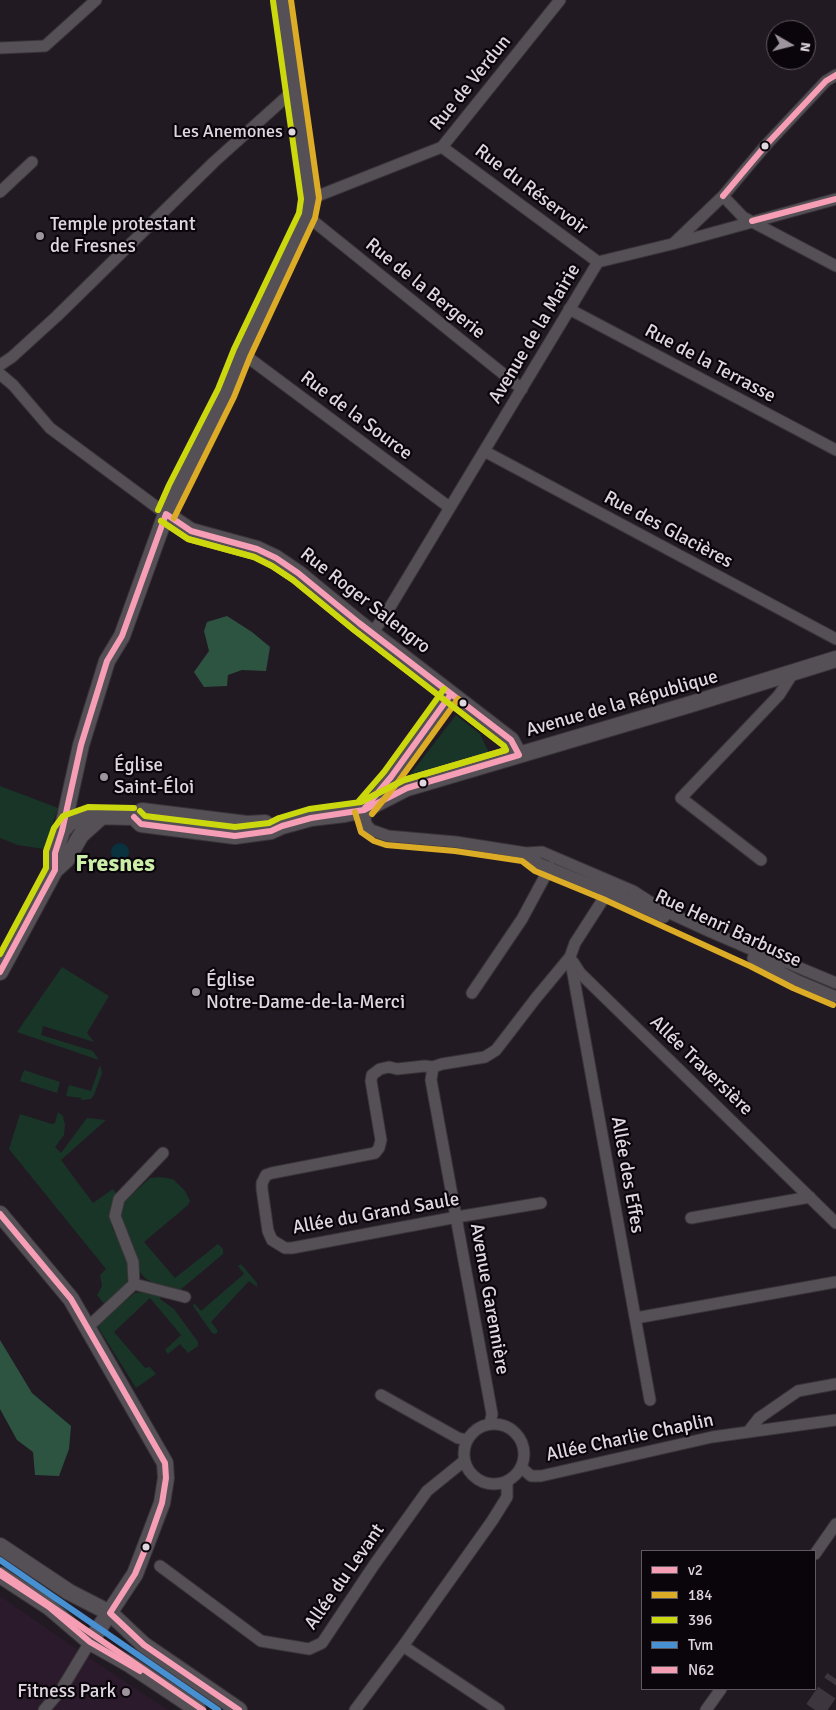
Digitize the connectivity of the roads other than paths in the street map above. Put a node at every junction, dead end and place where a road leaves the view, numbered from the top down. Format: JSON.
{"nodes":[{"id":1,"x":96,"y":0,"type":"edge"},
{"id":2,"x":282,"y":0,"type":"edge"},
{"id":3,"x":560,"y":0,"type":"edge"},
{"id":4,"x":0,"y":48,"type":"edge"},
{"id":5,"x":836,"y":75,"type":"edge"},
{"id":6,"x":294,"y":90,"type":"junction"},
{"id":7,"x":442,"y":147,"type":"junction"},
{"id":8,"x":32,"y":162,"type":"dead end"},
{"id":9,"x":0,"y":192,"type":"edge"},
{"id":10,"x":724,"y":196,"type":"junction"},
{"id":11,"x":310,"y":199,"type":"junction"},
{"id":12,"x":836,"y":199,"type":"edge"},
{"id":13,"x":307,"y":216,"type":"junction"},
{"id":14,"x":752,"y":221,"type":"junction"},
{"id":15,"x":672,"y":244,"type":"junction"},
{"id":16,"x":598,"y":262,"type":"junction"},
{"id":17,"x":836,"y":266,"type":"edge"},
{"id":18,"x":569,"y":309,"type":"junction"},
{"id":19,"x":242,"y":353,"type":"junction"},
{"id":20,"x":0,"y":365,"type":"edge"},
{"id":21,"x":0,"y":374,"type":"edge"},
{"id":22,"x":522,"y":390,"type":"junction"},
{"id":23,"x":836,"y":450,"type":"edge"},
{"id":24,"x":484,"y":451,"type":"junction"},
{"id":25,"x":449,"y":507,"type":"junction"},
{"id":26,"x":166,"y":514,"type":"junction"},
{"id":27,"x":372,"y":633,"type":"junction"},
{"id":28,"x":836,"y":639,"type":"edge"},
{"id":29,"x":836,"y":659,"type":"edge"},
{"id":30,"x":793,"y":673,"type":"junction"},
{"id":31,"x":451,"y":694,"type":"junction"},
{"id":32,"x":519,"y":755,"type":"junction"},
{"id":33,"x":68,"y":804,"type":"junction"},
{"id":34,"x":364,"y":810,"type":"junction"},
{"id":35,"x":89,"y":822,"type":"junction"},
{"id":36,"x":62,"y":831,"type":"junction"},
{"id":37,"x":526,"y":852,"type":"junction"},
{"id":38,"x":761,"y":860,"type":"dead end"},
{"id":39,"x":550,"y":867,"type":"junction"},
{"id":40,"x":54,"y":870,"type":"junction"},
{"id":41,"x":608,"y":886,"type":"junction"},
{"id":42,"x":570,"y":957,"type":"junction"},
{"id":43,"x":0,"y":972,"type":"edge"},
{"id":44,"x":836,"y":983,"type":"edge"},
{"id":45,"x":472,"y":993,"type":"dead end"},
{"id":46,"x":836,"y":997,"type":"edge"},
{"id":47,"x":433,"y":1067,"type":"junction"},
{"id":48,"x":163,"y":1153,"type":"dead end"},
{"id":49,"x":810,"y":1197,"type":"junction"},
{"id":50,"x":541,"y":1203,"type":"dead end"},
{"id":51,"x":0,"y":1214,"type":"edge"},
{"id":52,"x":457,"y":1217,"type":"junction"},
{"id":53,"x":691,"y":1218,"type":"dead end"},
{"id":54,"x":836,"y":1223,"type":"edge"},
{"id":55,"x":836,"y":1282,"type":"edge"},
{"id":56,"x":134,"y":1284,"type":"junction"},
{"id":57,"x":185,"y":1297,"type":"dead end"},
{"id":58,"x":636,"y":1318,"type":"junction"},
{"id":59,"x":88,"y":1327,"type":"junction"},
{"id":60,"x":836,"y":1384,"type":"edge"},
{"id":61,"x":381,"y":1395,"type":"dead end"},
{"id":62,"x":650,"y":1400,"type":"dead end"},
{"id":63,"x":836,"y":1420,"type":"edge"},
{"id":64,"x":490,"y":1424,"type":"junction"},
{"id":65,"x":748,"y":1432,"type":"junction"},
{"id":66,"x":467,"y":1440,"type":"junction"},
{"id":67,"x":464,"y":1461,"type":"junction"},
{"id":68,"x":522,"y":1468,"type":"junction"},
{"id":69,"x":507,"y":1482,"type":"junction"},
{"id":70,"x":836,"y":1524,"type":"edge"},
{"id":71,"x":0,"y":1546,"type":"edge"},
{"id":72,"x":816,"y":1553,"type":"edge"},
{"id":73,"x":160,"y":1566,"type":"dead end"},
{"id":74,"x":0,"y":1575,"type":"edge"},
{"id":75,"x":110,"y":1613,"type":"junction"},
{"id":76,"x":90,"y":1642,"type":"junction"},
{"id":77,"x":403,"y":1646,"type":"junction"},
{"id":78,"x":720,"y":1690,"type":"edge"},
{"id":79,"x":44,"y":1710,"type":"edge"},
{"id":80,"x":198,"y":1710,"type":"edge"},
{"id":81,"x":239,"y":1710,"type":"edge"},
{"id":82,"x":355,"y":1710,"type":"edge"},
{"id":83,"x":499,"y":1710,"type":"edge"},
{"id":84,"x":706,"y":1710,"type":"edge"}],
"edges":[{"from":1,"to":4,"type":"street"},
{"from":2,"to":6,"type":"street"},
{"from":3,"to":7,"type":"street","name":"Rue de Verdun"},
{"from":5,"to":10,"type":"street"},
{"from":6,"to":11,"type":"street"},
{"from":6,"to":20,"type":"street"},
{"from":7,"to":11,"type":"street","name":"Rue de Verdun"},
{"from":7,"to":16,"type":"street","name":"Rue du Réservoir"},
{"from":8,"to":9,"type":"street"},
{"from":10,"to":14,"type":"street"},
{"from":10,"to":15,"type":"street"},
{"from":11,"to":13,"type":"street"},
{"from":12,"to":14,"type":"street","name":"Avenue de la Mairie"},
{"from":13,"to":19,"type":"street"},
{"from":13,"to":22,"type":"street","name":"Rue de la Bergerie"},
{"from":14,"to":15,"type":"street","name":"Avenue de la Mairie"},
{"from":14,"to":17,"type":"street"},
{"from":15,"to":16,"type":"street","name":"Avenue de la Mairie"},
{"from":16,"to":18,"type":"street","name":"Avenue de la Mairie"},
{"from":18,"to":22,"type":"street","name":"Avenue de la Mairie"},
{"from":18,"to":23,"type":"street","name":"Rue de la Terrasse"},
{"from":19,"to":25,"type":"street","name":"Rue de la Source"},
{"from":19,"to":26,"type":"street"},
{"from":21,"to":26,"type":"street"},
{"from":22,"to":24,"type":"street","name":"Avenue de la Mairie"},
{"from":24,"to":25,"type":"street","name":"Avenue de la Mairie"},
{"from":24,"to":28,"type":"street","name":"Rue des Glacières"},
{"from":25,"to":27,"type":"street","name":"Avenue de la Mairie"},
{"from":26,"to":27,"type":"street","name":"Rue Roger Salengro"},
{"from":26,"to":33,"type":"street"},
{"from":27,"to":31,"type":"street","name":"Rue Roger Salengro"},
{"from":29,"to":30,"type":"street","name":"Avenue de la République"},
{"from":30,"to":32,"type":"street","name":"Avenue de la République"},
{"from":30,"to":38,"type":"street"},
{"from":31,"to":32,"type":"street","name":"Rue Roger Salengro"},
{"from":31,"to":34,"type":"street"},
{"from":32,"to":34,"type":"street","name":"Avenue de la République"},
{"from":33,"to":35,"type":"street"},
{"from":33,"to":36,"type":"street"},
{"from":34,"to":35,"type":"street","name":"Avenue de la République"},
{"from":34,"to":37,"type":"street","name":"Rue Henri Barbusse"},
{"from":35,"to":36,"type":"street"},
{"from":35,"to":40,"type":"street"},
{"from":36,"to":40,"type":"street"},
{"from":37,"to":39,"type":"street","name":"Rue Henri Barbusse"},
{"from":37,"to":41,"type":"street","name":"Rue Henri Barbusse"},
{"from":39,"to":41,"type":"street","name":"Rue Henri Barbusse"},
{"from":39,"to":45,"type":"street"},
{"from":40,"to":43,"type":"street"},
{"from":41,"to":42,"type":"street"},
{"from":41,"to":44,"type":"street","name":"Rue Henri Barbusse"},
{"from":41,"to":46,"type":"street","name":"Rue Henri Barbusse"},
{"from":42,"to":47,"type":"street"},
{"from":42,"to":49,"type":"street","name":"Allée Traversière"},
{"from":42,"to":58,"type":"street","name":"Allée des Effes"},
{"from":47,"to":52,"type":"street","name":"Avenue Garennière"},
{"from":47,"to":52,"type":"street","name":"Allée du Grand Saule"},
{"from":48,"to":56,"type":"street"},
{"from":49,"to":53,"type":"street"},
{"from":49,"to":54,"type":"street","name":"Allée Traversière"},
{"from":50,"to":52,"type":"street","name":"Allée du Grand Saule"},
{"from":51,"to":59,"type":"street"},
{"from":52,"to":64,"type":"street","name":"Avenue Garennière"},
{"from":55,"to":58,"type":"street"},
{"from":56,"to":57,"type":"street"},
{"from":56,"to":59,"type":"street"},
{"from":58,"to":62,"type":"street","name":"Allée des Effes"},
{"from":59,"to":75,"type":"street"},
{"from":60,"to":65,"type":"street"},
{"from":61,"to":66,"type":"street"},
{"from":63,"to":65,"type":"street","name":"Allée Charlie Chaplin"},
{"from":64,"to":66,"type":"street"},
{"from":64,"to":68,"type":"street"},
{"from":65,"to":68,"type":"street","name":"Allée Charlie Chaplin"},
{"from":66,"to":67,"type":"street"},
{"from":67,"to":69,"type":"street"},
{"from":67,"to":73,"type":"street","name":"Allée du Levant"},
{"from":68,"to":69,"type":"street"},
{"from":69,"to":77,"type":"street"},
{"from":70,"to":72,"type":"street"},
{"from":71,"to":75,"type":"street"},
{"from":74,"to":76,"type":"street"},
{"from":75,"to":76,"type":"street"},
{"from":75,"to":81,"type":"street"},
{"from":76,"to":79,"type":"street"},
{"from":76,"to":80,"type":"street"},
{"from":77,"to":82,"type":"street"},
{"from":77,"to":83,"type":"street"},
{"from":78,"to":84,"type":"street"}]}
